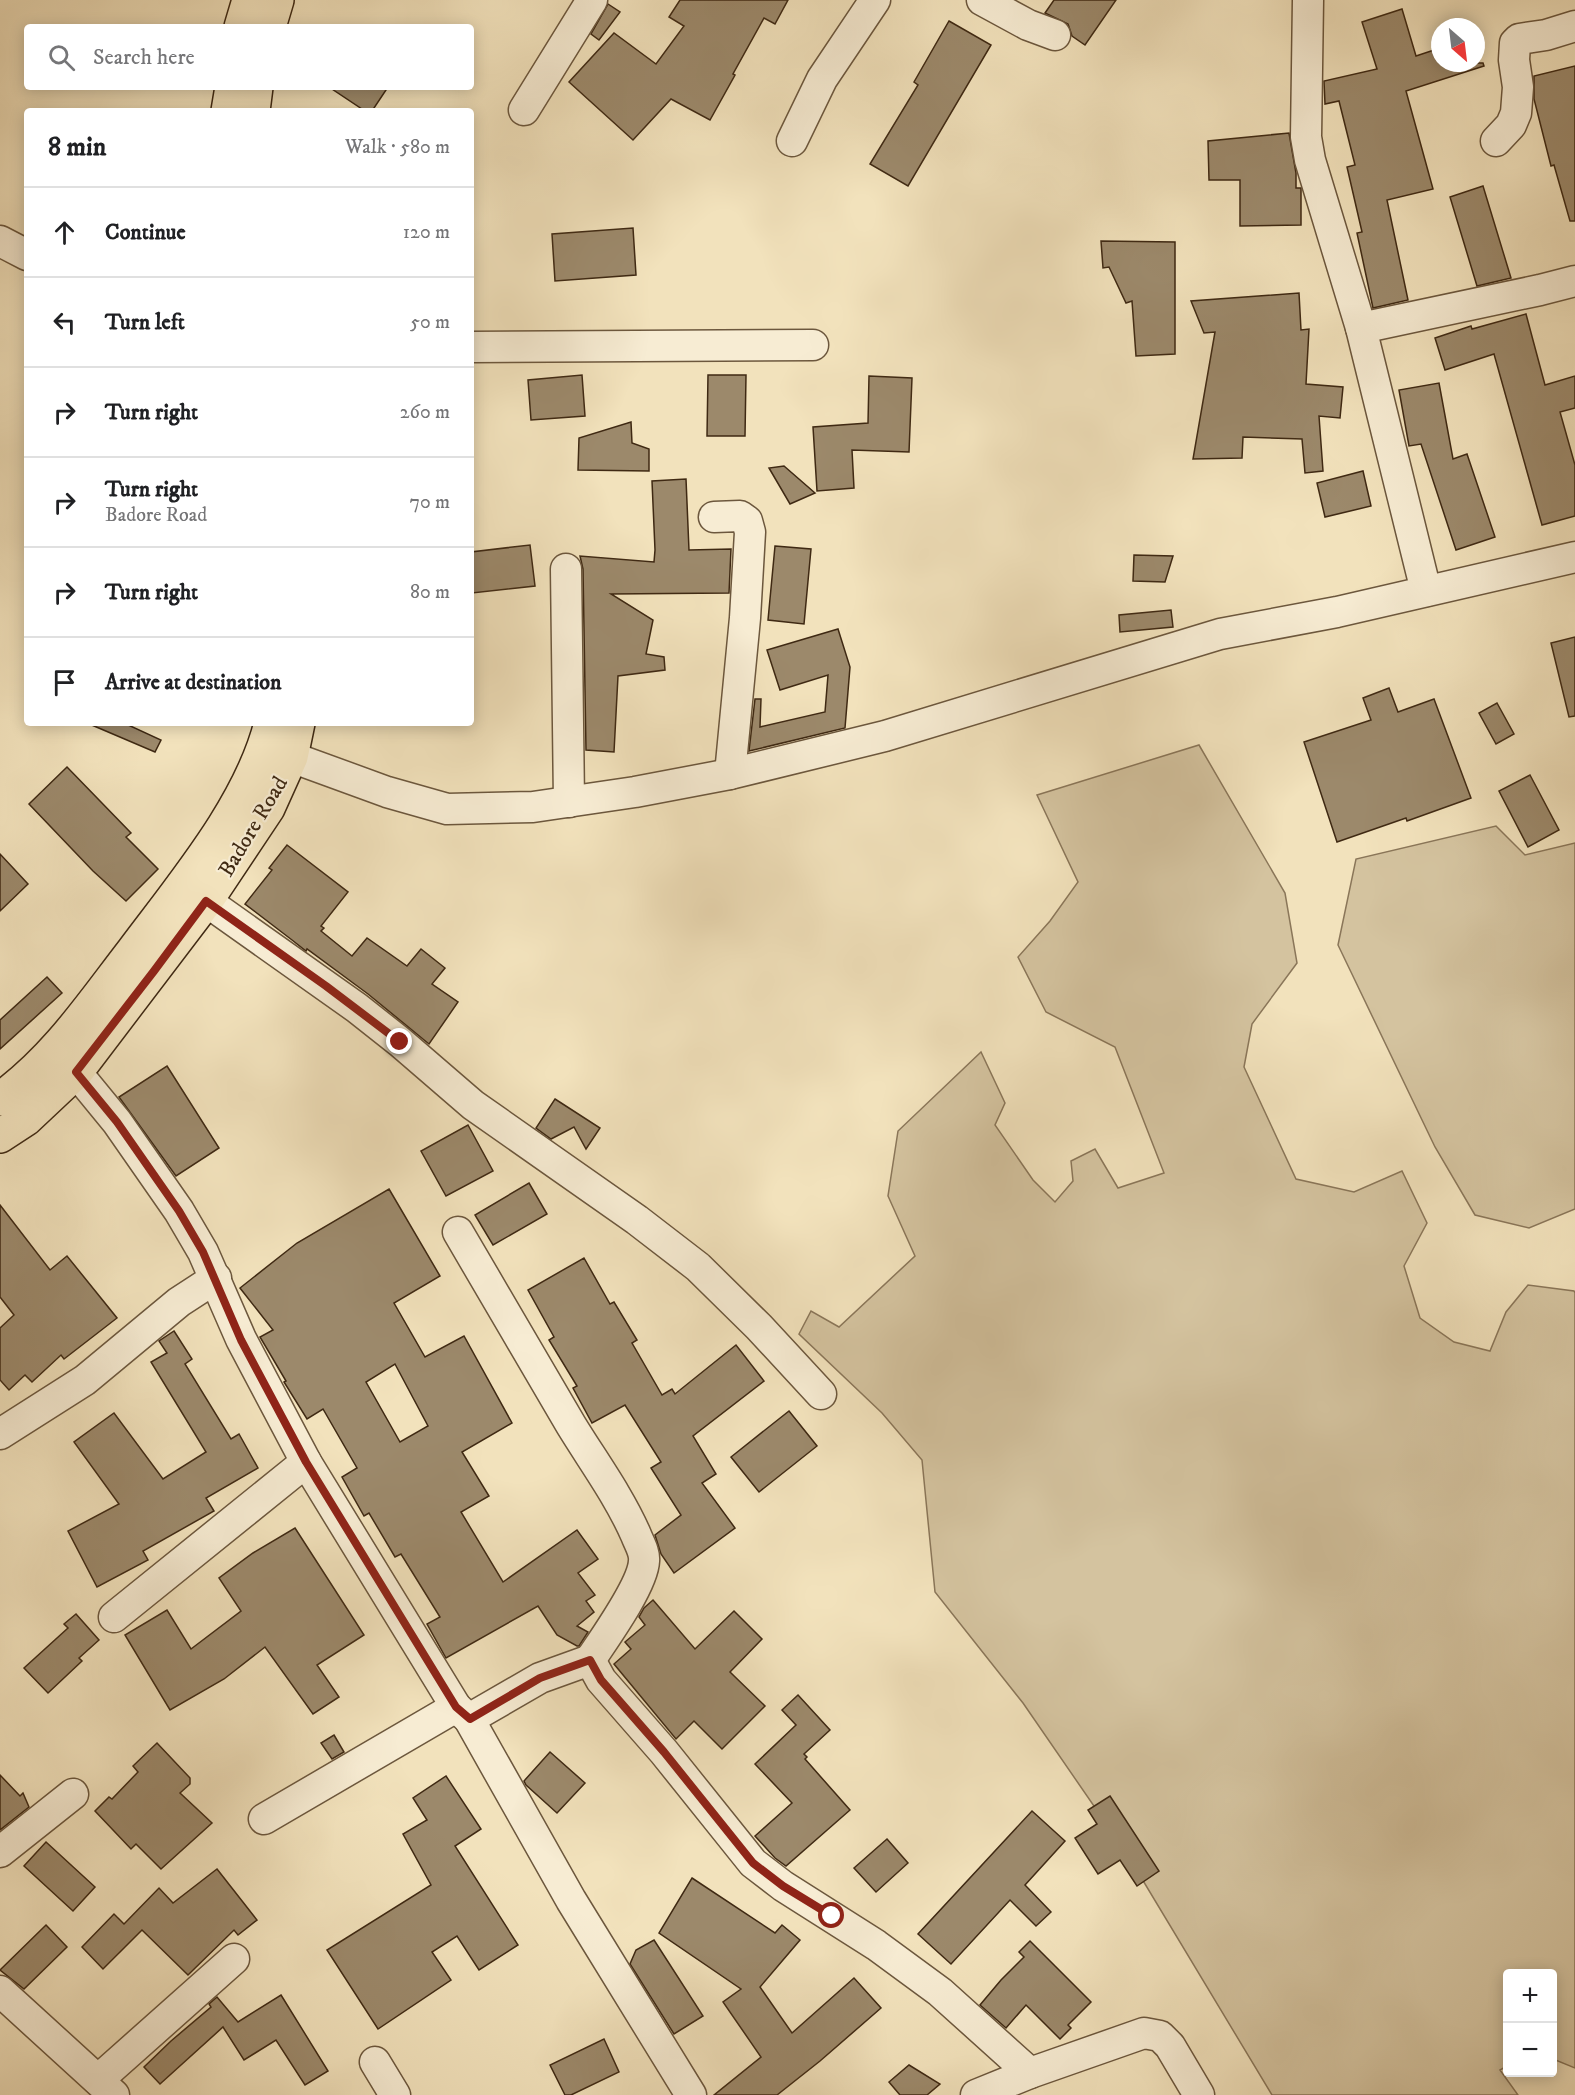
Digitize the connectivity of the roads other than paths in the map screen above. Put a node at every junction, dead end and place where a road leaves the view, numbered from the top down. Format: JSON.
{"nodes":[{"id":1,"x":249,"y":0,"type":"edge"},
{"id":2,"x":277,"y":0,"type":"edge"},
{"id":3,"x":592,"y":0,"type":"edge"},
{"id":4,"x":875,"y":0,"type":"edge"},
{"id":5,"x":982,"y":0,"type":"edge"},
{"id":6,"x":1308,"y":0,"type":"edge"},
{"id":7,"x":242,"y":24,"type":"edge"},
{"id":8,"x":270,"y":24,"type":"edge"},
{"id":9,"x":1575,"y":26,"type":"edge"},
{"id":10,"x":1055,"y":35,"type":"dead end"},
{"id":11,"x":232,"y":90,"type":"edge"},
{"id":12,"x":256,"y":90,"type":"edge"},
{"id":13,"x":228,"y":108,"type":"edge"},
{"id":14,"x":253,"y":108,"type":"edge"},
{"id":15,"x":524,"y":110,"type":"dead end"},
{"id":16,"x":792,"y":141,"type":"dead end"},
{"id":17,"x":1496,"y":141,"type":"dead end"},
{"id":18,"x":0,"y":241,"type":"edge"},
{"id":19,"x":24,"y":253,"type":"edge"},
{"id":20,"x":1575,"y":281,"type":"edge"},
{"id":21,"x":1362,"y":328,"type":"junction"},
{"id":22,"x":813,"y":345,"type":"dead end"},
{"id":23,"x":474,"y":347,"type":"edge"},
{"id":24,"x":714,"y":517,"type":"dead end"},
{"id":25,"x":1575,"y":557,"type":"edge"},
{"id":26,"x":566,"y":569,"type":"dead end"},
{"id":27,"x":1426,"y":591,"type":"junction"},
{"id":28,"x":270,"y":726,"type":"edge"},
{"id":29,"x":297,"y":726,"type":"edge"},
{"id":30,"x":291,"y":757,"type":"junction"},
{"id":31,"x":730,"y":774,"type":"junction"},
{"id":32,"x":569,"y":802,"type":"junction"},
{"id":33,"x":206,"y":901,"type":"junction"},
{"id":34,"x":76,"y":1072,"type":"junction"},
{"id":35,"x":0,"y":1099,"type":"edge"},
{"id":36,"x":0,"y":1136,"type":"edge"},
{"id":37,"x":458,"y":1232,"type":"dead end"},
{"id":38,"x":216,"y":1278,"type":"junction"},
{"id":39,"x":821,"y":1394,"type":"dead end"},
{"id":40,"x":0,"y":1434,"type":"edge"},
{"id":41,"x":306,"y":1462,"type":"junction"},
{"id":42,"x":114,"y":1617,"type":"dead end"},
{"id":43,"x":590,"y":1660,"type":"junction"},
{"id":44,"x":463,"y":1713,"type":"junction"},
{"id":45,"x":73,"y":1794,"type":"dead end"},
{"id":46,"x":264,"y":1819,"type":"dead end"},
{"id":47,"x":0,"y":1852,"type":"edge"},
{"id":48,"x":234,"y":1959,"type":"dead end"},
{"id":49,"x":0,"y":1991,"type":"edge"},
{"id":50,"x":375,"y":2062,"type":"dead end"},
{"id":51,"x":1030,"y":2073,"type":"junction"},
{"id":52,"x":106,"y":2087,"type":"edge"},
{"id":53,"x":396,"y":2095,"type":"edge"},
{"id":54,"x":691,"y":2095,"type":"edge"},
{"id":55,"x":976,"y":2095,"type":"edge"},
{"id":56,"x":1199,"y":2095,"type":"edge"}],
"edges":[{"from":1,"to":7,"type":"main road"},
{"from":2,"to":8,"type":"main road"},
{"from":3,"to":15,"type":"street"},
{"from":4,"to":16,"type":"street"},
{"from":5,"to":10,"type":"street"},
{"from":6,"to":21,"type":"street"},
{"from":9,"to":17,"type":"street"},
{"from":11,"to":13,"type":"main road"},
{"from":12,"to":14,"type":"main road"},
{"from":18,"to":19,"type":"street"},
{"from":20,"to":21,"type":"street"},
{"from":21,"to":27,"type":"street"},
{"from":22,"to":23,"type":"street"},
{"from":24,"to":31,"type":"street"},
{"from":25,"to":27,"type":"street"},
{"from":26,"to":32,"type":"street"},
{"from":27,"to":31,"type":"street"},
{"from":28,"to":35,"type":"main road","name":"Badore Road"},
{"from":29,"to":30,"type":"main road","name":"Badore Road"},
{"from":30,"to":32,"type":"street"},
{"from":30,"to":33,"type":"main road","name":"Badore Road"},
{"from":31,"to":32,"type":"street"},
{"from":33,"to":34,"type":"main road","name":"Badore Road"},
{"from":33,"to":39,"type":"street"},
{"from":34,"to":36,"type":"main road","name":"Badore Road"},
{"from":34,"to":38,"type":"street"},
{"from":37,"to":43,"type":"street"},
{"from":38,"to":40,"type":"street"},
{"from":38,"to":41,"type":"street"},
{"from":41,"to":42,"type":"street"},
{"from":41,"to":44,"type":"street"},
{"from":43,"to":44,"type":"street"},
{"from":43,"to":51,"type":"street"},
{"from":44,"to":46,"type":"street"},
{"from":44,"to":54,"type":"street"},
{"from":45,"to":47,"type":"street"},
{"from":48,"to":52,"type":"street"},
{"from":49,"to":52,"type":"street"},
{"from":50,"to":53,"type":"street"},
{"from":51,"to":55,"type":"street"},
{"from":51,"to":56,"type":"street"}]}
